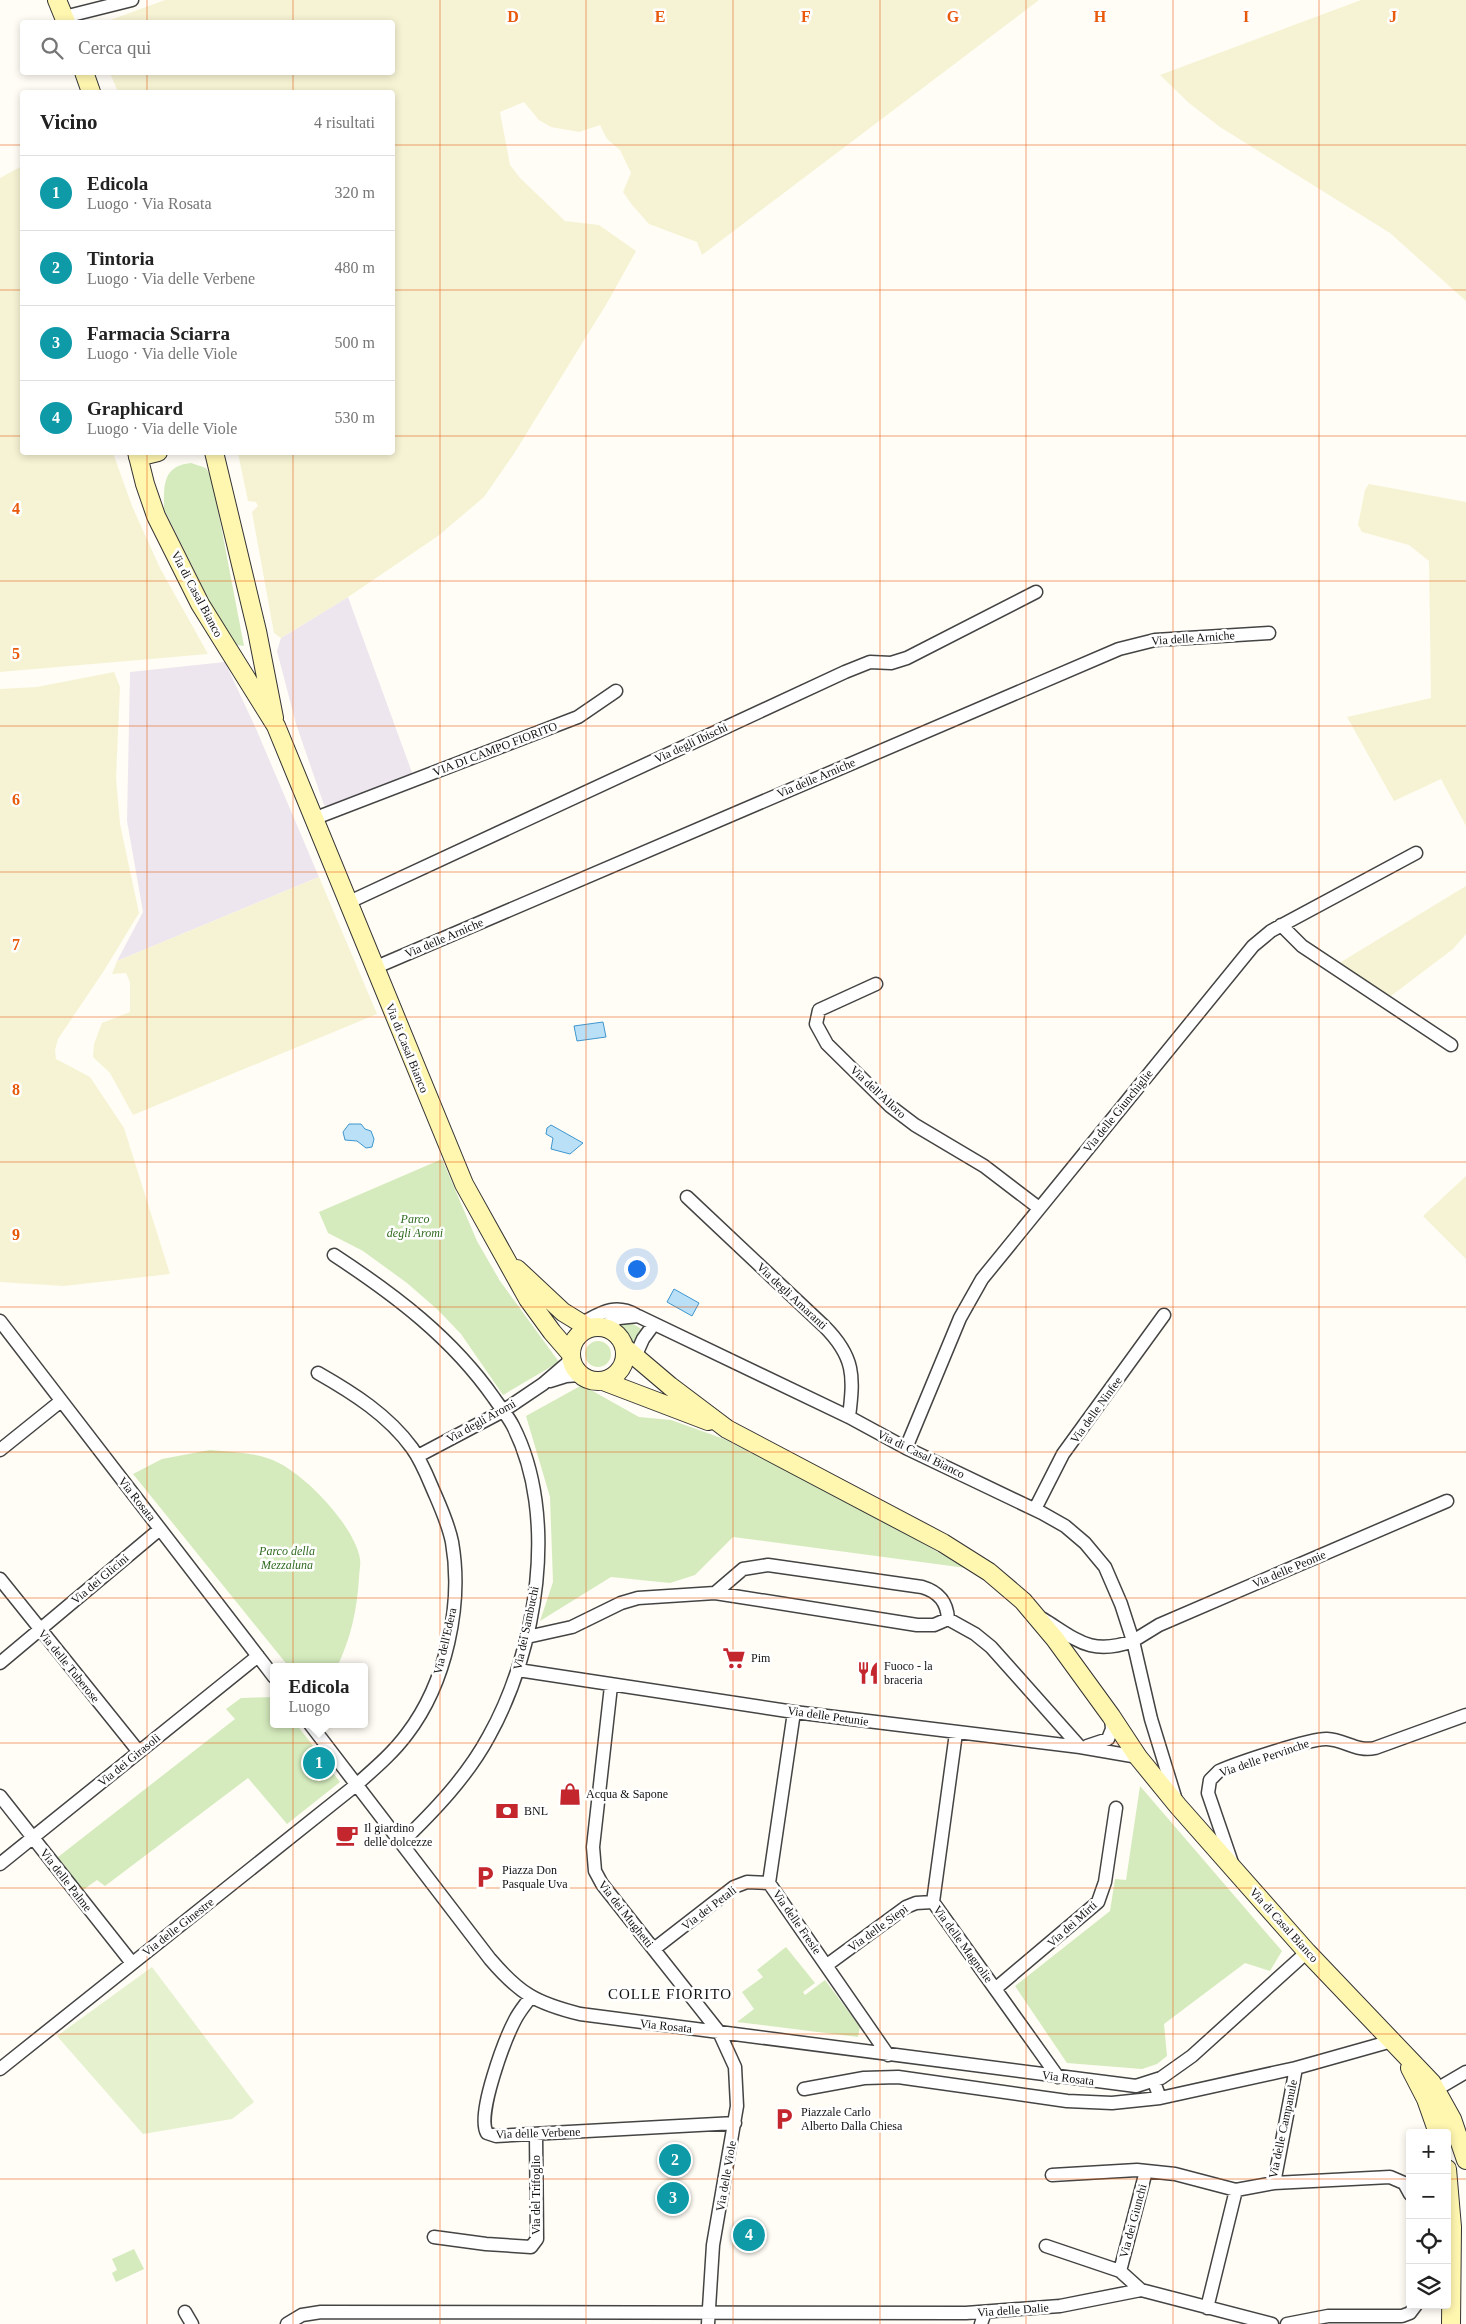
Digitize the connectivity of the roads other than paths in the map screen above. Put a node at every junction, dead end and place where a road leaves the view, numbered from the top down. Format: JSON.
{"nodes":[{"id":1,"x":57,"y":0,"type":"edge"},
{"id":2,"x":132,"y":0,"type":"edge"},
{"id":3,"x":64,"y":20,"type":"edge"},
{"id":4,"x":80,"y":75,"type":"edge"},
{"id":5,"x":85,"y":75,"type":"edge"},
{"id":6,"x":83,"y":90,"type":"edge"},
{"id":7,"x":90,"y":90,"type":"edge"},
{"id":8,"x":138,"y":455,"type":"edge"},
{"id":9,"x":215,"y":455,"type":"edge"},
{"id":10,"x":1036,"y":592,"type":"dead end"},
{"id":11,"x":1269,"y":633,"type":"dead end"},
{"id":12,"x":616,"y":692,"type":"dead end"},
{"id":13,"x":276,"y":726,"type":"junction"},
{"id":14,"x":313,"y":819,"type":"junction"},
{"id":15,"x":1416,"y":853,"type":"dead end"},
{"id":16,"x":347,"y":903,"type":"junction"},
{"id":17,"x":1281,"y":925,"type":"junction"},
{"id":18,"x":374,"y":968,"type":"junction"},
{"id":19,"x":876,"y":984,"type":"dead end"},
{"id":20,"x":1451,"y":1045,"type":"dead end"},
{"id":21,"x":687,"y":1197,"type":"dead end"},
{"id":22,"x":1039,"y":1208,"type":"junction"},
{"id":23,"x":334,"y":1255,"type":"dead end"},
{"id":24,"x":505,"y":1259,"type":"junction"},
{"id":25,"x":1164,"y":1315,"type":"dead end"},
{"id":26,"x":638,"y":1316,"type":"junction"},
{"id":27,"x":0,"y":1321,"type":"edge"},
{"id":28,"x":654,"y":1324,"type":"junction"},
{"id":29,"x":591,"y":1326,"type":"junction"},
{"id":30,"x":630,"y":1352,"type":"junction"},
{"id":31,"x":574,"y":1363,"type":"junction"},
{"id":32,"x":318,"y":1373,"type":"dead end"},
{"id":33,"x":603,"y":1381,"type":"junction"},
{"id":34,"x":62,"y":1401,"type":"junction"},
{"id":35,"x":503,"y":1411,"type":"junction"},
{"id":36,"x":849,"y":1417,"type":"junction"},
{"id":37,"x":727,"y":1429,"type":"junction"},
{"id":38,"x":906,"y":1448,"type":"junction"},
{"id":39,"x":0,"y":1450,"type":"edge"},
{"id":40,"x":418,"y":1456,"type":"junction"},
{"id":41,"x":1447,"y":1501,"type":"dead end"},
{"id":42,"x":1035,"y":1509,"type":"junction"},
{"id":43,"x":160,"y":1529,"type":"junction"},
{"id":44,"x":0,"y":1579,"type":"edge"},
{"id":45,"x":715,"y":1593,"type":"junction"},
{"id":46,"x":1034,"y":1613,"type":"junction"},
{"id":47,"x":948,"y":1619,"type":"junction"},
{"id":48,"x":40,"y":1629,"type":"junction"},
{"id":49,"x":527,"y":1637,"type":"junction"},
{"id":50,"x":1133,"y":1641,"type":"junction"},
{"id":51,"x":258,"y":1656,"type":"junction"},
{"id":52,"x":0,"y":1663,"type":"edge"},
{"id":53,"x":518,"y":1670,"type":"junction"},
{"id":54,"x":270,"y":1672,"type":"edge"},
{"id":55,"x":611,"y":1686,"type":"junction"},
{"id":56,"x":794,"y":1712,"type":"junction"},
{"id":57,"x":1466,"y":1715,"type":"edge"},
{"id":58,"x":1111,"y":1716,"type":"junction"},
{"id":59,"x":313,"y":1728,"type":"edge"},
{"id":60,"x":956,"y":1733,"type":"junction"},
{"id":61,"x":1080,"y":1747,"type":"junction"},
{"id":62,"x":138,"y":1752,"type":"junction"},
{"id":63,"x":1138,"y":1757,"type":"junction"},
{"id":64,"x":356,"y":1785,"type":"junction"},
{"id":65,"x":0,"y":1796,"type":"edge"},
{"id":66,"x":1178,"y":1806,"type":"junction"},
{"id":67,"x":1116,"y":1808,"type":"dead end"},
{"id":68,"x":33,"y":1837,"type":"junction"},
{"id":69,"x":401,"y":1843,"type":"junction"},
{"id":70,"x":0,"y":1864,"type":"edge"},
{"id":71,"x":1234,"y":1870,"type":"junction"},
{"id":72,"x":769,"y":1883,"type":"junction"},
{"id":73,"x":933,"y":1902,"type":"junction"},
{"id":74,"x":654,"y":1949,"type":"junction"},
{"id":75,"x":1307,"y":1952,"type":"junction"},
{"id":76,"x":132,"y":1964,"type":"junction"},
{"id":77,"x":827,"y":1966,"type":"junction"},
{"id":78,"x":995,"y":1989,"type":"junction"},
{"id":79,"x":530,"y":1998,"type":"junction"},
{"id":80,"x":719,"y":2032,"type":"junction"},
{"id":81,"x":1392,"y":2041,"type":"junction"},
{"id":82,"x":888,"y":2055,"type":"junction"},
{"id":83,"x":1296,"y":2068,"type":"junction"},
{"id":84,"x":0,"y":2069,"type":"edge"},
{"id":85,"x":1466,"y":2072,"type":"edge"},
{"id":86,"x":1058,"y":2077,"type":"junction"},
{"id":87,"x":1154,"y":2082,"type":"junction"},
{"id":88,"x":804,"y":2089,"type":"dead end"},
{"id":89,"x":1437,"y":2089,"type":"junction"},
{"id":90,"x":1160,"y":2098,"type":"junction"},
{"id":91,"x":735,"y":2124,"type":"junction"},
{"id":92,"x":1437,"y":2129,"type":"edge"},
{"id":93,"x":536,"y":2134,"type":"junction"},
{"id":94,"x":1466,"y":2160,"type":"edge"},
{"id":95,"x":1146,"y":2171,"type":"junction"},
{"id":96,"x":1052,"y":2174,"type":"dead end"},
{"id":97,"x":1447,"y":2174,"type":"edge"},
{"id":98,"x":1274,"y":2183,"type":"junction"},
{"id":99,"x":1406,"y":2187,"type":"edge"},
{"id":100,"x":1236,"y":2190,"type":"junction"},
{"id":101,"x":434,"y":2237,"type":"dead end"},
{"id":102,"x":1046,"y":2246,"type":"dead end"},
{"id":103,"x":1120,"y":2271,"type":"junction"},
{"id":104,"x":1141,"y":2290,"type":"junction"},
{"id":105,"x":1207,"y":2308,"type":"junction"},
{"id":106,"x":1413,"y":2309,"type":"edge"},
{"id":107,"x":185,"y":2312,"type":"dead end"},
{"id":108,"x":397,"y":2318,"type":"edge"},
{"id":109,"x":983,"y":2318,"type":"edge"},
{"id":110,"x":708,"y":2319,"type":"edge"},
{"id":111,"x":192,"y":2324,"type":"edge"},
{"id":112,"x":287,"y":2324,"type":"edge"},
{"id":113,"x":1272,"y":2324,"type":"edge"},
{"id":114,"x":1287,"y":2324,"type":"edge"},
{"id":115,"x":1451,"y":2324,"type":"edge"}],
"edges":[{"from":1,"to":3,"type":"main road"},
{"from":2,"to":3,"type":"street"},
{"from":4,"to":6,"type":"main road"},
{"from":5,"to":7,"type":"main road"},
{"from":8,"to":13,"type":"main road","name":"Via di Casal Bianco"},
{"from":9,"to":13,"type":"main road","name":"Via di Casal Bianco"},
{"from":10,"to":16,"type":"street","name":"Via degli Ibischi"},
{"from":11,"to":18,"type":"street","name":"Via delle Arniche"},
{"from":12,"to":14,"type":"street","name":"VIA DI CAMPO FIORITO"},
{"from":13,"to":14,"type":"main road","name":"Via di Casal Bianco"},
{"from":14,"to":16,"type":"main road","name":"Via di Casal Bianco"},
{"from":15,"to":17,"type":"street","name":"Via delle Giunchiglie"},
{"from":16,"to":18,"type":"main road","name":"Via di Casal Bianco"},
{"from":17,"to":20,"type":"street"},
{"from":17,"to":22,"type":"street","name":"Via delle Giunchiglie"},
{"from":18,"to":24,"type":"main road","name":"Via di Casal Bianco"},
{"from":19,"to":22,"type":"street","name":"Via dell'Alloro"},
{"from":21,"to":36,"type":"street","name":"Via degli Amaranti"},
{"from":22,"to":38,"type":"street","name":"Via delle Giunchiglie"},
{"from":23,"to":35,"type":"street","name":"Via dei Sambuchi"},
{"from":24,"to":29,"type":"main road"},
{"from":24,"to":31,"type":"main road","name":"Via di Casal Bianco"},
{"from":25,"to":42,"type":"street","name":"Via delle Ninfee"},
{"from":26,"to":28,"type":"street","name":"Via di Casal Bianco"},
{"from":26,"to":29,"type":"street"},
{"from":26,"to":29,"type":"street","name":"Via di Casal Bianco"},
{"from":27,"to":34,"type":"street","name":"Via Rosata"},
{"from":28,"to":30,"type":"street"},
{"from":28,"to":36,"type":"street","name":"Via di Casal Bianco"},
{"from":29,"to":30,"type":"main road"},
{"from":29,"to":31,"type":"main road"},
{"from":30,"to":33,"type":"main road"},
{"from":30,"to":37,"type":"main road","name":"Via di Casal Bianco"},
{"from":31,"to":33,"type":"main road"},
{"from":31,"to":35,"type":"street","name":"Via degli Aromi"},
{"from":32,"to":40,"type":"street","name":"Via dell'Edera"},
{"from":33,"to":37,"type":"main road"},
{"from":34,"to":39,"type":"street"},
{"from":34,"to":43,"type":"street","name":"Via Rosata"},
{"from":35,"to":40,"type":"street","name":"Via degli Aromi"},
{"from":35,"to":49,"type":"street","name":"Via dei Sambuchi"},
{"from":36,"to":38,"type":"street","name":"Via di Casal Bianco"},
{"from":37,"to":46,"type":"main road","name":"Via di Casal Bianco"},
{"from":38,"to":42,"type":"street","name":"Via di Casal Bianco"},
{"from":40,"to":64,"type":"street","name":"Via dell'Edera"},
{"from":41,"to":50,"type":"street","name":"Via delle Peonie"},
{"from":42,"to":50,"type":"street","name":"Via di Casal Bianco"},
{"from":43,"to":48,"type":"street","name":"Via dei Glicini"},
{"from":43,"to":51,"type":"street","name":"Via Rosata"},
{"from":44,"to":48,"type":"street","name":"Via delle Tuberose"},
{"from":45,"to":47,"type":"street"},
{"from":45,"to":47,"type":"street"},
{"from":45,"to":49,"type":"street"},
{"from":46,"to":50,"type":"street","name":"Via di Casal Bianco"},
{"from":46,"to":58,"type":"main road","name":"Via di Casal Bianco"},
{"from":47,"to":61,"type":"street"},
{"from":48,"to":52,"type":"street","name":"Via dei Glicini"},
{"from":48,"to":62,"type":"street","name":"Via delle Tuberose"},
{"from":49,"to":53,"type":"street","name":"Via dei Sambuchi"},
{"from":50,"to":66,"type":"street","name":"Via di Casal Bianco"},
{"from":51,"to":54,"type":"street","name":"Via Rosata"},
{"from":51,"to":62,"type":"street","name":"Via dei Girasoli"},
{"from":53,"to":55,"type":"street","name":"Via delle Petunie"},
{"from":53,"to":69,"type":"street","name":"Via dei Sambuchi"},
{"from":55,"to":56,"type":"street","name":"Via delle Petunie"},
{"from":55,"to":74,"type":"street","name":"Via dei Mughetti"},
{"from":56,"to":60,"type":"street","name":"Via delle Petunie"},
{"from":56,"to":72,"type":"street","name":"Via delle Fresie"},
{"from":57,"to":71,"type":"street","name":"Via delle Pervinche"},
{"from":58,"to":61,"type":"street"},
{"from":58,"to":63,"type":"main road","name":"Via di Casal Bianco"},
{"from":59,"to":64,"type":"street","name":"Via Rosata"},
{"from":60,"to":61,"type":"street","name":"Via delle Petunie"},
{"from":60,"to":73,"type":"street","name":"Via delle Magnolie"},
{"from":61,"to":63,"type":"street","name":"Via delle Petunie"},
{"from":62,"to":68,"type":"street","name":"Via dei Girasoli"},
{"from":63,"to":66,"type":"main road","name":"Via di Casal Bianco"},
{"from":64,"to":69,"type":"street","name":"Via Rosata"},
{"from":64,"to":76,"type":"street","name":"Via delle Ginestre"},
{"from":65,"to":68,"type":"street","name":"Via delle Palme"},
{"from":66,"to":71,"type":"main road","name":"Via di Casal Bianco"},
{"from":67,"to":78,"type":"street","name":"Via dei Mirti"},
{"from":68,"to":70,"type":"street","name":"Via dei Girasoli"},
{"from":68,"to":76,"type":"street","name":"Via delle Palme"},
{"from":69,"to":79,"type":"street","name":"Via Rosata"},
{"from":71,"to":75,"type":"main road","name":"Via di Casal Bianco"},
{"from":72,"to":74,"type":"street","name":"Via dei Petali"},
{"from":72,"to":77,"type":"street","name":"Via delle Fresie"},
{"from":73,"to":77,"type":"street","name":"Via delle Siepi"},
{"from":73,"to":78,"type":"street","name":"Via delle Magnolie"},
{"from":74,"to":80,"type":"street","name":"Via dei Mughetti"},
{"from":75,"to":81,"type":"main road","name":"Via di Casal Bianco"},
{"from":75,"to":87,"type":"street","name":"Via Rosata"},
{"from":76,"to":84,"type":"street","name":"Via delle Ginestre"},
{"from":77,"to":82,"type":"street","name":"Via delle Fresie"},
{"from":78,"to":86,"type":"street","name":"Via delle Magnolie"},
{"from":79,"to":80,"type":"street","name":"Via Rosata"},
{"from":79,"to":93,"type":"street","name":"Via delle Verbene"},
{"from":80,"to":82,"type":"street","name":"Via Rosata"},
{"from":80,"to":91,"type":"street","name":"Via delle Viole"},
{"from":81,"to":83,"type":"street","name":"Via Rosata"},
{"from":81,"to":89,"type":"main road","name":"Via di Casal Bianco"},
{"from":81,"to":92,"type":"main road","name":"Via di Casal Bianco"},
{"from":82,"to":86,"type":"street","name":"Via Rosata"},
{"from":83,"to":90,"type":"street","name":"Via Rosata"},
{"from":83,"to":98,"type":"street","name":"Via delle Campanule"},
{"from":85,"to":89,"type":"street"},
{"from":86,"to":87,"type":"street","name":"Via Rosata"},
{"from":87,"to":90,"type":"street"},
{"from":88,"to":90,"type":"street","name":"Via Rosata"},
{"from":89,"to":94,"type":"main road","name":"Via di Casal Bianco"},
{"from":91,"to":93,"type":"street","name":"Via delle Verbene"},
{"from":91,"to":110,"type":"street","name":"Via delle Viole"},
{"from":93,"to":101,"type":"street","name":"Via del Trifoglio"},
{"from":95,"to":96,"type":"street"},
{"from":95,"to":100,"type":"street"},
{"from":95,"to":103,"type":"street","name":"Via dei Giunchi"},
{"from":97,"to":115,"type":"main road"},
{"from":98,"to":99,"type":"street"},
{"from":98,"to":100,"type":"street","name":"Via delle Campanule"},
{"from":100,"to":105,"type":"street"},
{"from":102,"to":103,"type":"street"},
{"from":103,"to":104,"type":"street"},
{"from":104,"to":105,"type":"street"},
{"from":104,"to":109,"type":"street","name":"Via delle Dalie"},
{"from":105,"to":113,"type":"street"},
{"from":106,"to":114,"type":"street"},
{"from":107,"to":111,"type":"street"},
{"from":108,"to":110,"type":"street","name":"Via delle Dalie"},
{"from":108,"to":112,"type":"street","name":"Via delle Dalie"},
{"from":109,"to":110,"type":"street","name":"Via delle Dalie"}]}
